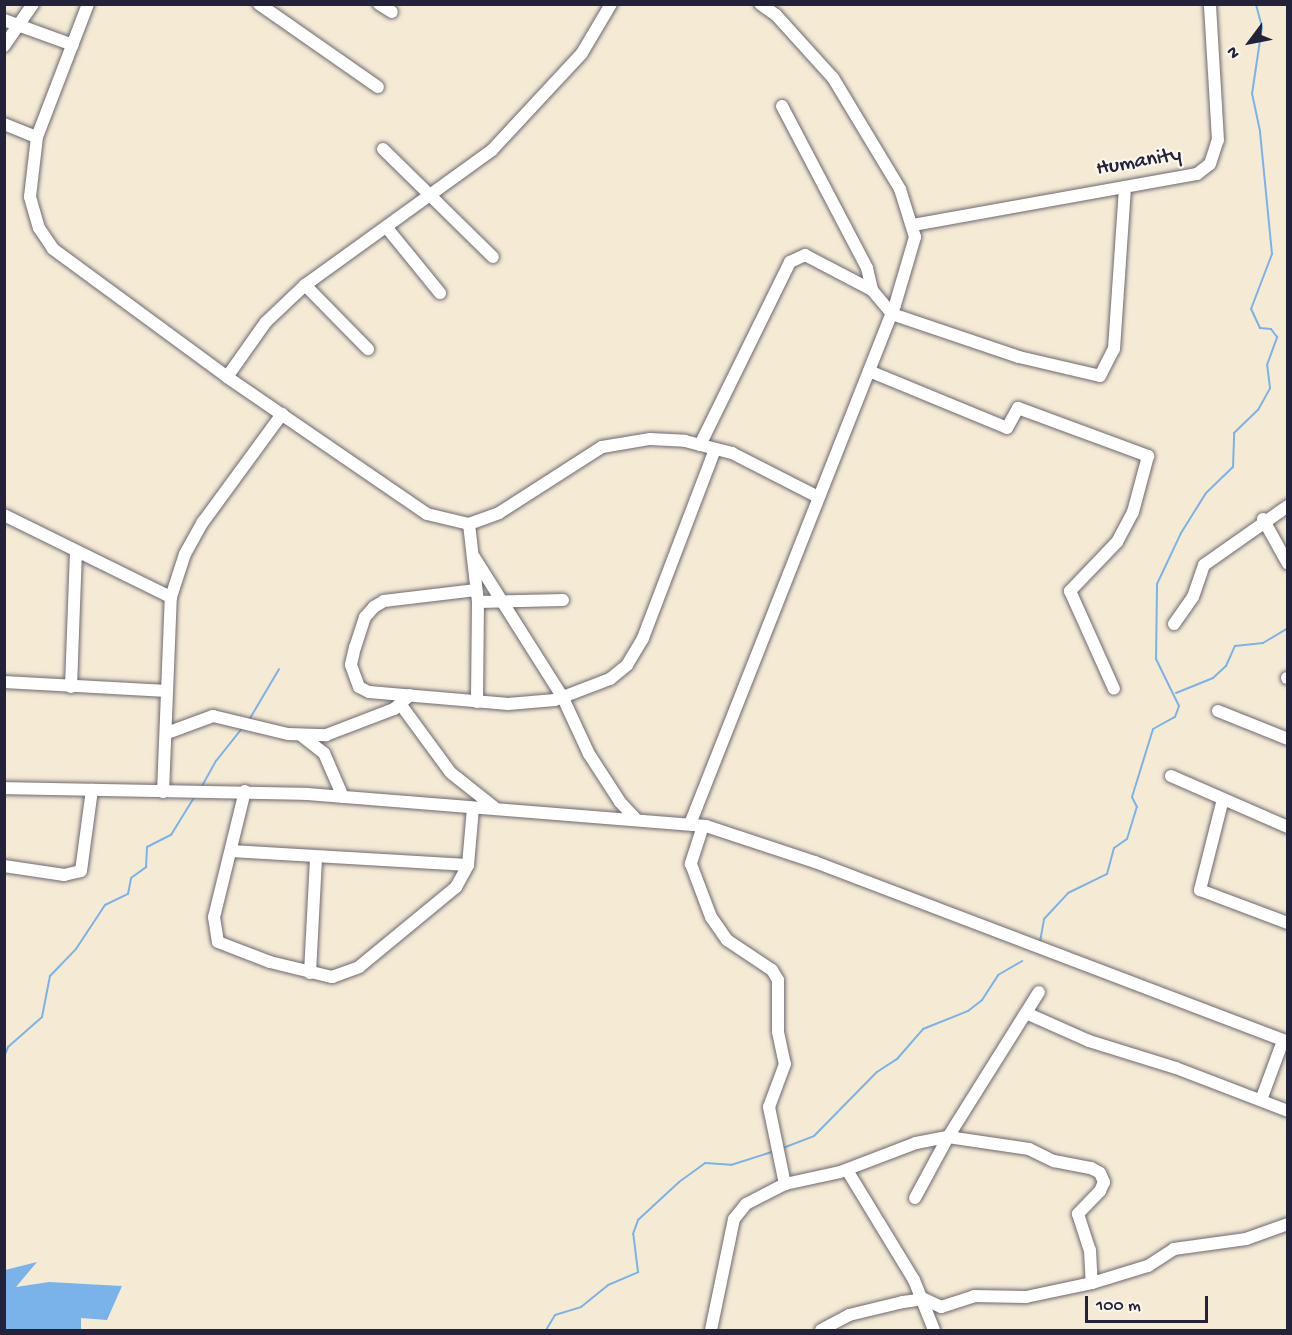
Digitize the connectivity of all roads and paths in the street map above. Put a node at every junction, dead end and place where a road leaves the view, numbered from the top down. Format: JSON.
{"nodes":[{"id":1,"x":33,"y":4,"type":"edge"},
{"id":2,"x":88,"y":4,"type":"edge"},
{"id":3,"x":259,"y":4,"type":"edge"},
{"id":4,"x":379,"y":4,"type":"edge"},
{"id":5,"x":611,"y":4,"type":"edge"},
{"id":6,"x":760,"y":4,"type":"edge"},
{"id":7,"x":1210,"y":4,"type":"edge"},
{"id":8,"x":392,"y":12,"type":"dead end"},
{"id":9,"x":4,"y":20,"type":"edge"},
{"id":10,"x":20,"y":26,"type":"junction"},
{"id":11,"x":73,"y":45,"type":"junction"},
{"id":12,"x":4,"y":46,"type":"edge"},
{"id":13,"x":378,"y":87,"type":"dead end"},
{"id":14,"x":782,"y":106,"type":"dead end"},
{"id":15,"x":4,"y":124,"type":"edge"},
{"id":16,"x":37,"y":137,"type":"junction"},
{"id":17,"x":383,"y":149,"type":"dead end"},
{"id":18,"x":1125,"y":188,"type":"junction"},
{"id":19,"x":430,"y":197,"type":"junction"},
{"id":20,"x":913,"y":225,"type":"junction"},
{"id":21,"x":387,"y":228,"type":"junction"},
{"id":22,"x":493,"y":257,"type":"dead end"},
{"id":23,"x":305,"y":285,"type":"junction"},
{"id":24,"x":872,"y":290,"type":"junction"},
{"id":25,"x":440,"y":293,"type":"dead end"},
{"id":26,"x":892,"y":314,"type":"junction"},
{"id":27,"x":368,"y":349,"type":"dead end"},
{"id":28,"x":869,"y":370,"type":"junction"},
{"id":29,"x":227,"y":377,"type":"junction"},
{"id":30,"x":282,"y":414,"type":"junction"},
{"id":31,"x":700,"y":445,"type":"junction"},
{"id":32,"x":715,"y":449,"type":"junction"},
{"id":33,"x":818,"y":497,"type":"junction"},
{"id":34,"x":1287,"y":506,"type":"edge"},
{"id":35,"x":4,"y":515,"type":"edge"},
{"id":36,"x":1263,"y":519,"type":"junction"},
{"id":37,"x":469,"y":524,"type":"junction"},
{"id":38,"x":76,"y":551,"type":"junction"},
{"id":39,"x":474,"y":557,"type":"junction"},
{"id":40,"x":1287,"y":564,"type":"edge"},
{"id":41,"x":477,"y":596,"type":"junction"},
{"id":42,"x":171,"y":597,"type":"junction"},
{"id":43,"x":563,"y":600,"type":"dead end"},
{"id":44,"x":502,"y":602,"type":"junction"},
{"id":45,"x":1174,"y":624,"type":"dead end"},
{"id":46,"x":4,"y":682,"type":"edge"},
{"id":47,"x":71,"y":687,"type":"junction"},
{"id":48,"x":1114,"y":689,"type":"dead end"},
{"id":49,"x":167,"y":692,"type":"junction"},
{"id":50,"x":410,"y":695,"type":"junction"},
{"id":51,"x":563,"y":698,"type":"junction"},
{"id":52,"x":477,"y":702,"type":"junction"},
{"id":53,"x":401,"y":705,"type":"junction"},
{"id":54,"x":1218,"y":711,"type":"dead end"},
{"id":55,"x":167,"y":733,"type":"junction"},
{"id":56,"x":302,"y":736,"type":"junction"},
{"id":57,"x":1287,"y":739,"type":"edge"},
{"id":58,"x":1171,"y":776,"type":"dead end"},
{"id":59,"x":4,"y":788,"type":"edge"},
{"id":60,"x":92,"y":790,"type":"junction"},
{"id":61,"x":244,"y":791,"type":"junction"},
{"id":62,"x":163,"y":792,"type":"junction"},
{"id":63,"x":343,"y":797,"type":"junction"},
{"id":64,"x":1223,"y":799,"type":"junction"},
{"id":65,"x":494,"y":807,"type":"junction"},
{"id":66,"x":473,"y":808,"type":"junction"},
{"id":67,"x":636,"y":819,"type":"junction"},
{"id":68,"x":696,"y":825,"type":"junction"},
{"id":69,"x":1287,"y":827,"type":"edge"},
{"id":70,"x":231,"y":851,"type":"junction"},
{"id":71,"x":316,"y":858,"type":"junction"},
{"id":72,"x":468,"y":865,"type":"junction"},
{"id":73,"x":4,"y":866,"type":"edge"},
{"id":74,"x":1287,"y":923,"type":"edge"},
{"id":75,"x":310,"y":973,"type":"junction"},
{"id":76,"x":1039,"y":992,"type":"dead end"},
{"id":77,"x":1026,"y":1013,"type":"junction"},
{"id":78,"x":1285,"y":1041,"type":"edge"},
{"id":79,"x":1261,"y":1100,"type":"junction"},
{"id":80,"x":1287,"y":1112,"type":"edge"},
{"id":81,"x":948,"y":1137,"type":"junction"},
{"id":82,"x":847,"y":1170,"type":"junction"},
{"id":83,"x":785,"y":1184,"type":"junction"},
{"id":84,"x":915,"y":1198,"type":"dead end"},
{"id":85,"x":1287,"y":1224,"type":"edge"},
{"id":86,"x":1092,"y":1283,"type":"junction"},
{"id":87,"x":924,"y":1299,"type":"junction"},
{"id":88,"x":711,"y":1330,"type":"edge"},
{"id":89,"x":821,"y":1330,"type":"edge"},
{"id":90,"x":933,"y":1330,"type":"edge"}],
"edges":[{"from":1,"to":10,"type":"street"},
{"from":2,"to":11,"type":"street"},
{"from":3,"to":13,"type":"street"},
{"from":4,"to":8,"type":"street"},
{"from":5,"to":19,"type":"street"},
{"from":6,"to":20,"type":"street"},
{"from":7,"to":18,"type":"street","name":"Humanity"},
{"from":9,"to":10,"type":"street"},
{"from":10,"to":11,"type":"street"},
{"from":10,"to":12,"type":"street"},
{"from":11,"to":16,"type":"street"},
{"from":14,"to":24,"type":"street"},
{"from":15,"to":16,"type":"street"},
{"from":16,"to":29,"type":"street"},
{"from":17,"to":19,"type":"street"},
{"from":18,"to":20,"type":"street","name":"Humanity"},
{"from":18,"to":26,"type":"street"},
{"from":19,"to":21,"type":"street"},
{"from":19,"to":22,"type":"street"},
{"from":20,"to":26,"type":"street"},
{"from":21,"to":23,"type":"street"},
{"from":21,"to":25,"type":"street"},
{"from":23,"to":27,"type":"street"},
{"from":23,"to":29,"type":"street"},
{"from":24,"to":26,"type":"street"},
{"from":24,"to":31,"type":"street"},
{"from":26,"to":28,"type":"street"},
{"from":28,"to":33,"type":"street"},
{"from":28,"to":48,"type":"street"},
{"from":29,"to":30,"type":"street"},
{"from":30,"to":37,"type":"street"},
{"from":30,"to":42,"type":"street"},
{"from":31,"to":32,"type":"street"},
{"from":31,"to":37,"type":"street"},
{"from":32,"to":33,"type":"street"},
{"from":32,"to":51,"type":"street"},
{"from":33,"to":68,"type":"street"},
{"from":34,"to":36,"type":"street"},
{"from":35,"to":38,"type":"street"},
{"from":36,"to":40,"type":"street"},
{"from":36,"to":45,"type":"street"},
{"from":37,"to":39,"type":"street"},
{"from":38,"to":42,"type":"street"},
{"from":38,"to":47,"type":"street"},
{"from":39,"to":41,"type":"street"},
{"from":39,"to":44,"type":"street"},
{"from":41,"to":44,"type":"street"},
{"from":41,"to":50,"type":"street"},
{"from":41,"to":52,"type":"street"},
{"from":42,"to":49,"type":"street"},
{"from":43,"to":44,"type":"street"},
{"from":44,"to":51,"type":"street"},
{"from":46,"to":47,"type":"street"},
{"from":47,"to":49,"type":"street"},
{"from":49,"to":55,"type":"street"},
{"from":50,"to":52,"type":"street"},
{"from":50,"to":53,"type":"street"},
{"from":51,"to":52,"type":"street"},
{"from":51,"to":67,"type":"street"},
{"from":53,"to":56,"type":"street"},
{"from":53,"to":65,"type":"street"},
{"from":54,"to":57,"type":"street"},
{"from":55,"to":56,"type":"street"},
{"from":55,"to":62,"type":"street"},
{"from":56,"to":63,"type":"street"},
{"from":58,"to":64,"type":"street"},
{"from":59,"to":60,"type":"street"},
{"from":60,"to":62,"type":"street"},
{"from":60,"to":73,"type":"street"},
{"from":61,"to":62,"type":"street"},
{"from":61,"to":63,"type":"street"},
{"from":61,"to":70,"type":"street"},
{"from":63,"to":66,"type":"street"},
{"from":64,"to":69,"type":"street"},
{"from":64,"to":74,"type":"street"},
{"from":65,"to":66,"type":"street"},
{"from":65,"to":67,"type":"street"},
{"from":66,"to":72,"type":"street"},
{"from":67,"to":68,"type":"street"},
{"from":68,"to":78,"type":"street"},
{"from":68,"to":83,"type":"street"},
{"from":70,"to":71,"type":"street"},
{"from":70,"to":75,"type":"street"},
{"from":71,"to":72,"type":"street"},
{"from":71,"to":75,"type":"street"},
{"from":72,"to":75,"type":"street"},
{"from":76,"to":77,"type":"street"},
{"from":77,"to":79,"type":"street"},
{"from":77,"to":81,"type":"street"},
{"from":78,"to":79,"type":"street"},
{"from":79,"to":80,"type":"street"},
{"from":81,"to":82,"type":"street"},
{"from":81,"to":84,"type":"street"},
{"from":81,"to":86,"type":"street"},
{"from":82,"to":83,"type":"street"},
{"from":82,"to":87,"type":"street"},
{"from":83,"to":88,"type":"street"},
{"from":85,"to":86,"type":"street"},
{"from":86,"to":87,"type":"street"},
{"from":87,"to":89,"type":"street"},
{"from":87,"to":90,"type":"street"}]}
